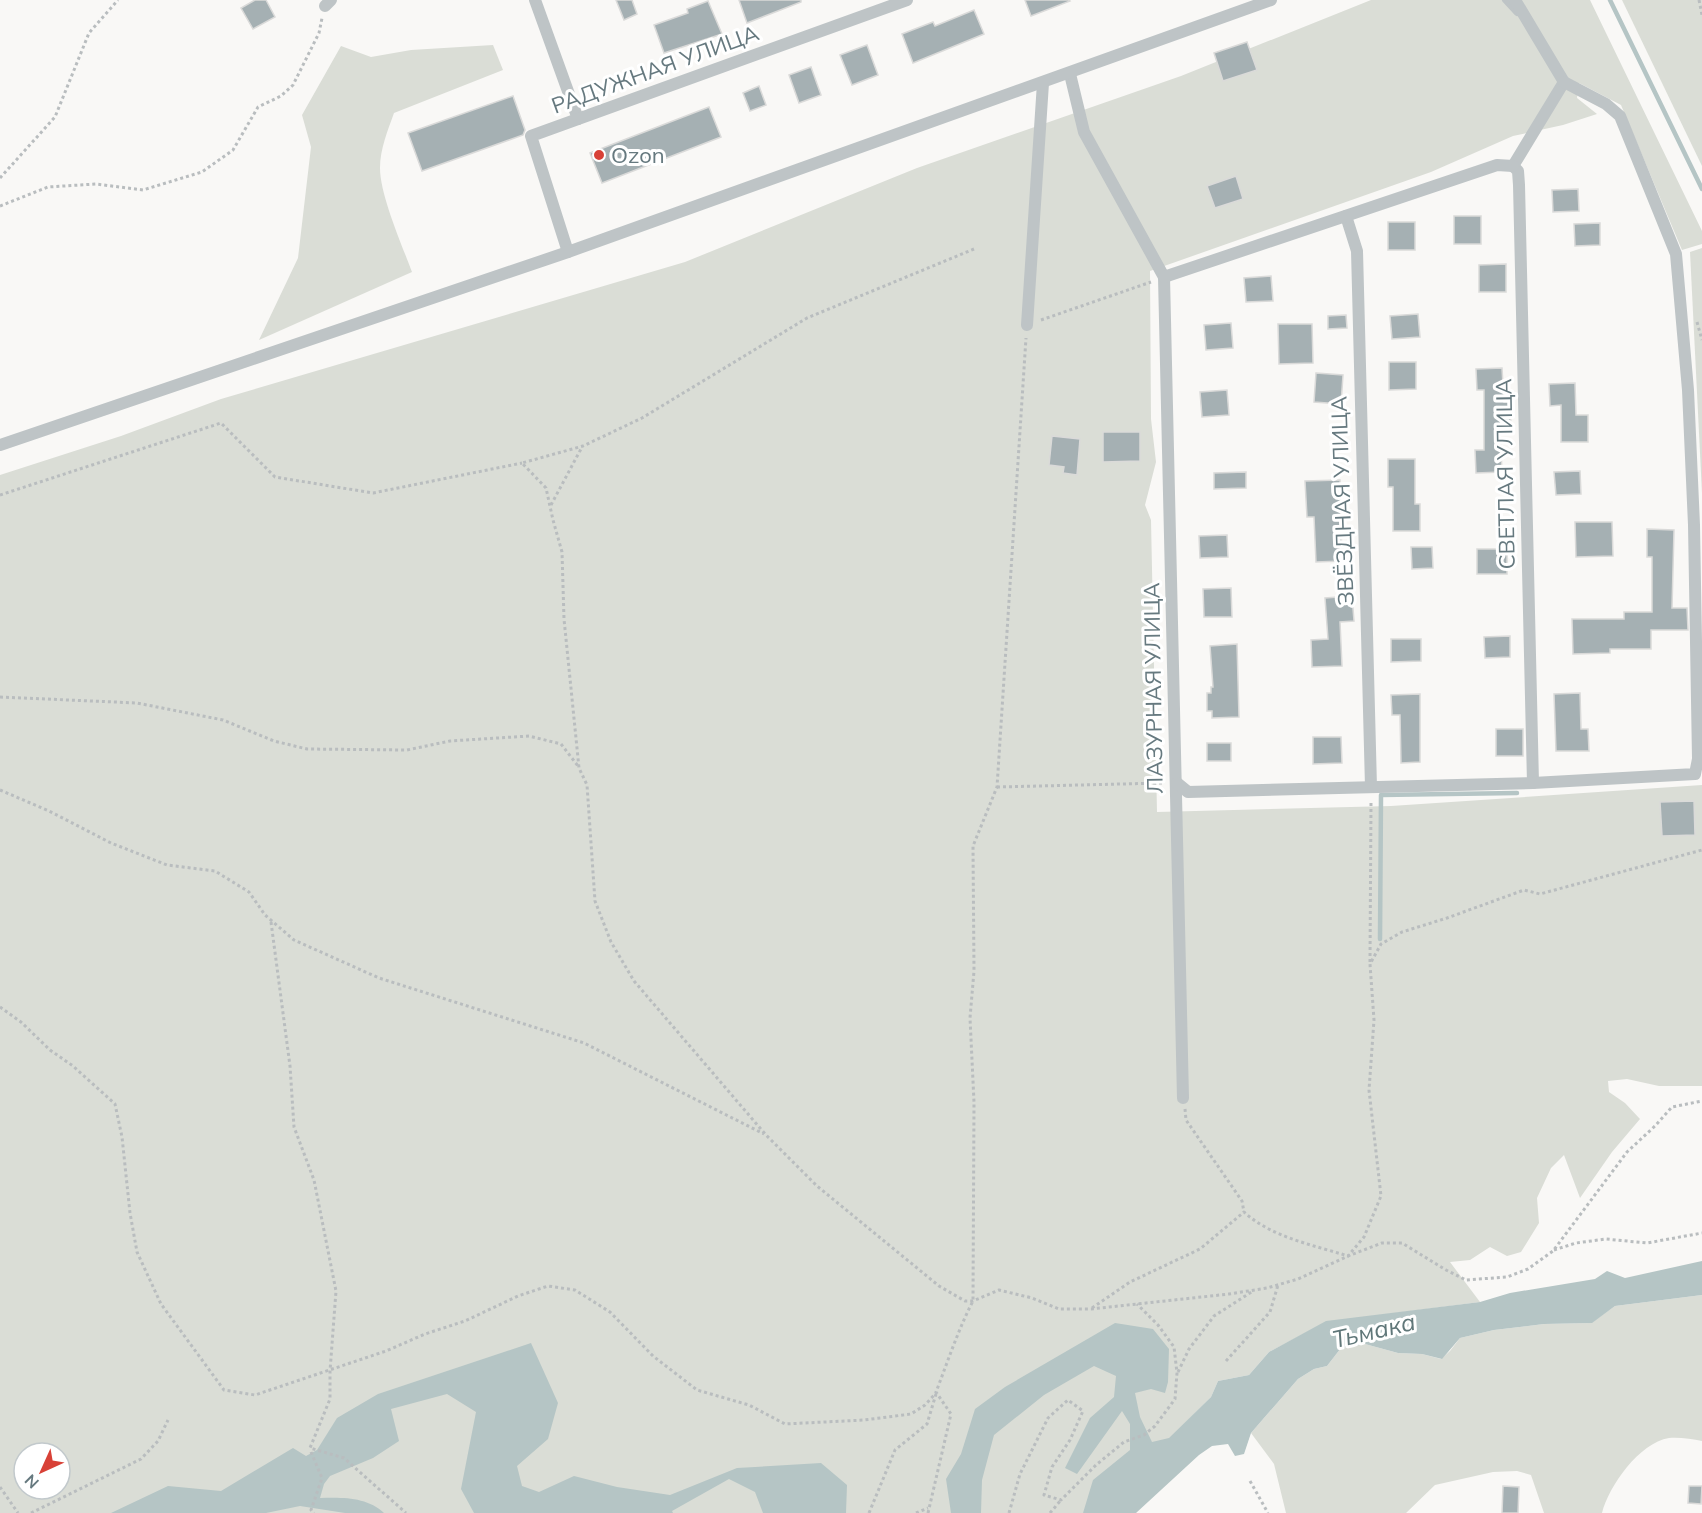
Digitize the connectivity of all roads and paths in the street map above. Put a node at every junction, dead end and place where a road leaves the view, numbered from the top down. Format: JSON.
{"nodes":[{"id":1,"x":118,"y":0,"type":"edge"},
{"id":2,"x":534,"y":0,"type":"edge"},
{"id":3,"x":907,"y":0,"type":"edge"},
{"id":4,"x":1271,"y":0,"type":"edge"},
{"id":5,"x":1505,"y":0,"type":"edge"},
{"id":6,"x":1515,"y":0,"type":"edge"},
{"id":7,"x":1699,"y":0,"type":"edge"},
{"id":8,"x":328,"y":3,"type":"edge"},
{"id":9,"x":1702,"y":15,"type":"edge"},
{"id":10,"x":1528,"y":25,"type":"junction"},
{"id":11,"x":1070,"y":74,"type":"junction"},
{"id":12,"x":1564,"y":82,"type":"junction"},
{"id":13,"x":1043,"y":83,"type":"junction"},
{"id":14,"x":578,"y":119,"type":"junction"},
{"id":15,"x":1513,"y":166,"type":"junction"},
{"id":16,"x":0,"y":178,"type":"edge"},
{"id":17,"x":0,"y":206,"type":"edge"},
{"id":18,"x":1346,"y":216,"type":"junction"},
{"id":19,"x":974,"y":249,"type":"dead end"},
{"id":20,"x":568,"y":252,"type":"junction"},
{"id":21,"x":1164,"y":277,"type":"junction"},
{"id":22,"x":1027,"y":325,"type":"junction"},
{"id":23,"x":0,"y":445,"type":"edge"},
{"id":24,"x":583,"y":446,"type":"junction"},
{"id":25,"x":522,"y":463,"type":"junction"},
{"id":26,"x":0,"y":495,"type":"edge"},
{"id":27,"x":550,"y":506,"type":"junction"},
{"id":28,"x":0,"y":696,"type":"edge"},
{"id":29,"x":579,"y":768,"type":"junction"},
{"id":30,"x":1177,"y":783,"type":"junction"},
{"id":31,"x":1533,"y":783,"type":"junction"},
{"id":32,"x":997,"y":787,"type":"junction"},
{"id":33,"x":1371,"y":787,"type":"junction"},
{"id":34,"x":0,"y":790,"type":"edge"},
{"id":35,"x":1702,"y":850,"type":"edge"},
{"id":36,"x":271,"y":920,"type":"junction"},
{"id":37,"x":1370,"y":963,"type":"junction"},
{"id":38,"x":0,"y":1007,"type":"edge"},
{"id":39,"x":1183,"y":1098,"type":"joint"},
{"id":40,"x":1702,"y":1101,"type":"edge"},
{"id":41,"x":766,"y":1135,"type":"junction"},
{"id":42,"x":1244,"y":1212,"type":"junction"},
{"id":43,"x":1702,"y":1233,"type":"edge"},
{"id":44,"x":1553,"y":1251,"type":"junction"},
{"id":45,"x":1348,"y":1256,"type":"junction"},
{"id":46,"x":1278,"y":1285,"type":"junction"},
{"id":47,"x":1255,"y":1290,"type":"junction"},
{"id":48,"x":973,"y":1301,"type":"junction"},
{"id":49,"x":1137,"y":1304,"type":"junction"},
{"id":50,"x":1091,"y":1309,"type":"junction"},
{"id":51,"x":1226,"y":1361,"type":"dead end"},
{"id":52,"x":330,"y":1371,"type":"junction"},
{"id":53,"x":1177,"y":1373,"type":"junction"},
{"id":54,"x":936,"y":1392,"type":"junction"},
{"id":55,"x":168,"y":1420,"type":"dead end"},
{"id":56,"x":311,"y":1452,"type":"dead end"},
{"id":57,"x":1250,"y":1481,"type":"dead end"},
{"id":58,"x":0,"y":1487,"type":"edge"},
{"id":59,"x":1061,"y":1500,"type":"junction"},
{"id":60,"x":928,"y":1511,"type":"edge"},
{"id":61,"x":18,"y":1513,"type":"edge"},
{"id":62,"x":31,"y":1513,"type":"edge"},
{"id":63,"x":314,"y":1513,"type":"edge"},
{"id":64,"x":406,"y":1513,"type":"edge"},
{"id":65,"x":869,"y":1513,"type":"edge"},
{"id":66,"x":916,"y":1513,"type":"edge"},
{"id":67,"x":1009,"y":1513,"type":"edge"},
{"id":68,"x":1050,"y":1513,"type":"edge"},
{"id":69,"x":1268,"y":1513,"type":"edge"}],
"edges":[{"from":1,"to":16,"type":"path"},
{"from":2,"to":14,"type":"street"},
{"from":3,"to":14,"type":"street","name":"РАДУЖНАЯ УЛИЦА"},
{"from":4,"to":11,"type":"street"},
{"from":5,"to":10,"type":"lane"},
{"from":6,"to":10,"type":"street"},
{"from":7,"to":9,"type":"path"},
{"from":8,"to":17,"type":"path"},
{"from":10,"to":12,"type":"street"},
{"from":11,"to":13,"type":"street"},
{"from":11,"to":21,"type":"street"},
{"from":12,"to":15,"type":"street"},
{"from":12,"to":31,"type":"street"},
{"from":13,"to":20,"type":"street"},
{"from":13,"to":22,"type":"street"},
{"from":14,"to":20,"type":"street","name":"РАДУЖНАЯ УЛИЦА"},
{"from":15,"to":18,"type":"street"},
{"from":15,"to":31,"type":"street","name":"СВЕТЛАЯ УЛИЦА"},
{"from":18,"to":21,"type":"street"},
{"from":18,"to":33,"type":"street","name":"ЗВЁЗДНАЯ УЛИЦА"},
{"from":19,"to":24,"type":"path"},
{"from":20,"to":23,"type":"street"},
{"from":21,"to":22,"type":"path"},
{"from":21,"to":30,"type":"street","name":"ЛАЗУРНАЯ УЛИЦА"},
{"from":22,"to":32,"type":"path"},
{"from":24,"to":25,"type":"path"},
{"from":24,"to":27,"type":"path"},
{"from":25,"to":26,"type":"path"},
{"from":25,"to":27,"type":"path"},
{"from":27,"to":29,"type":"path"},
{"from":28,"to":29,"type":"path"},
{"from":29,"to":41,"type":"path"},
{"from":30,"to":32,"type":"path"},
{"from":30,"to":33,"type":"street"},
{"from":30,"to":39,"type":"street","name":"ЛАЗУРНАЯ УЛИЦА"},
{"from":31,"to":33,"type":"street"},
{"from":32,"to":48,"type":"path"},
{"from":33,"to":37,"type":"path"},
{"from":34,"to":36,"type":"path"},
{"from":35,"to":37,"type":"path"},
{"from":36,"to":41,"type":"path"},
{"from":36,"to":52,"type":"path"},
{"from":37,"to":45,"type":"path"},
{"from":38,"to":52,"type":"path"},
{"from":39,"to":42,"type":"path"},
{"from":40,"to":44,"type":"path"},
{"from":41,"to":48,"type":"path"},
{"from":42,"to":45,"type":"path"},
{"from":42,"to":50,"type":"path"},
{"from":43,"to":44,"type":"path"},
{"from":44,"to":45,"type":"path"},
{"from":45,"to":46,"type":"path"},
{"from":46,"to":47,"type":"path"},
{"from":46,"to":51,"type":"path"},
{"from":47,"to":49,"type":"path"},
{"from":47,"to":53,"type":"path"},
{"from":48,"to":50,"type":"path"},
{"from":48,"to":54,"type":"path"},
{"from":49,"to":50,"type":"path"},
{"from":49,"to":53,"type":"path"},
{"from":52,"to":54,"type":"path"},
{"from":52,"to":64,"type":"path"},
{"from":53,"to":59,"type":"path"},
{"from":54,"to":60,"type":"path"},
{"from":54,"to":65,"type":"path"},
{"from":55,"to":62,"type":"path"},
{"from":56,"to":63,"type":"path"},
{"from":57,"to":69,"type":"path"},
{"from":58,"to":61,"type":"path"},
{"from":59,"to":67,"type":"path"},
{"from":59,"to":68,"type":"path"},
{"from":60,"to":66,"type":"path"}]}
